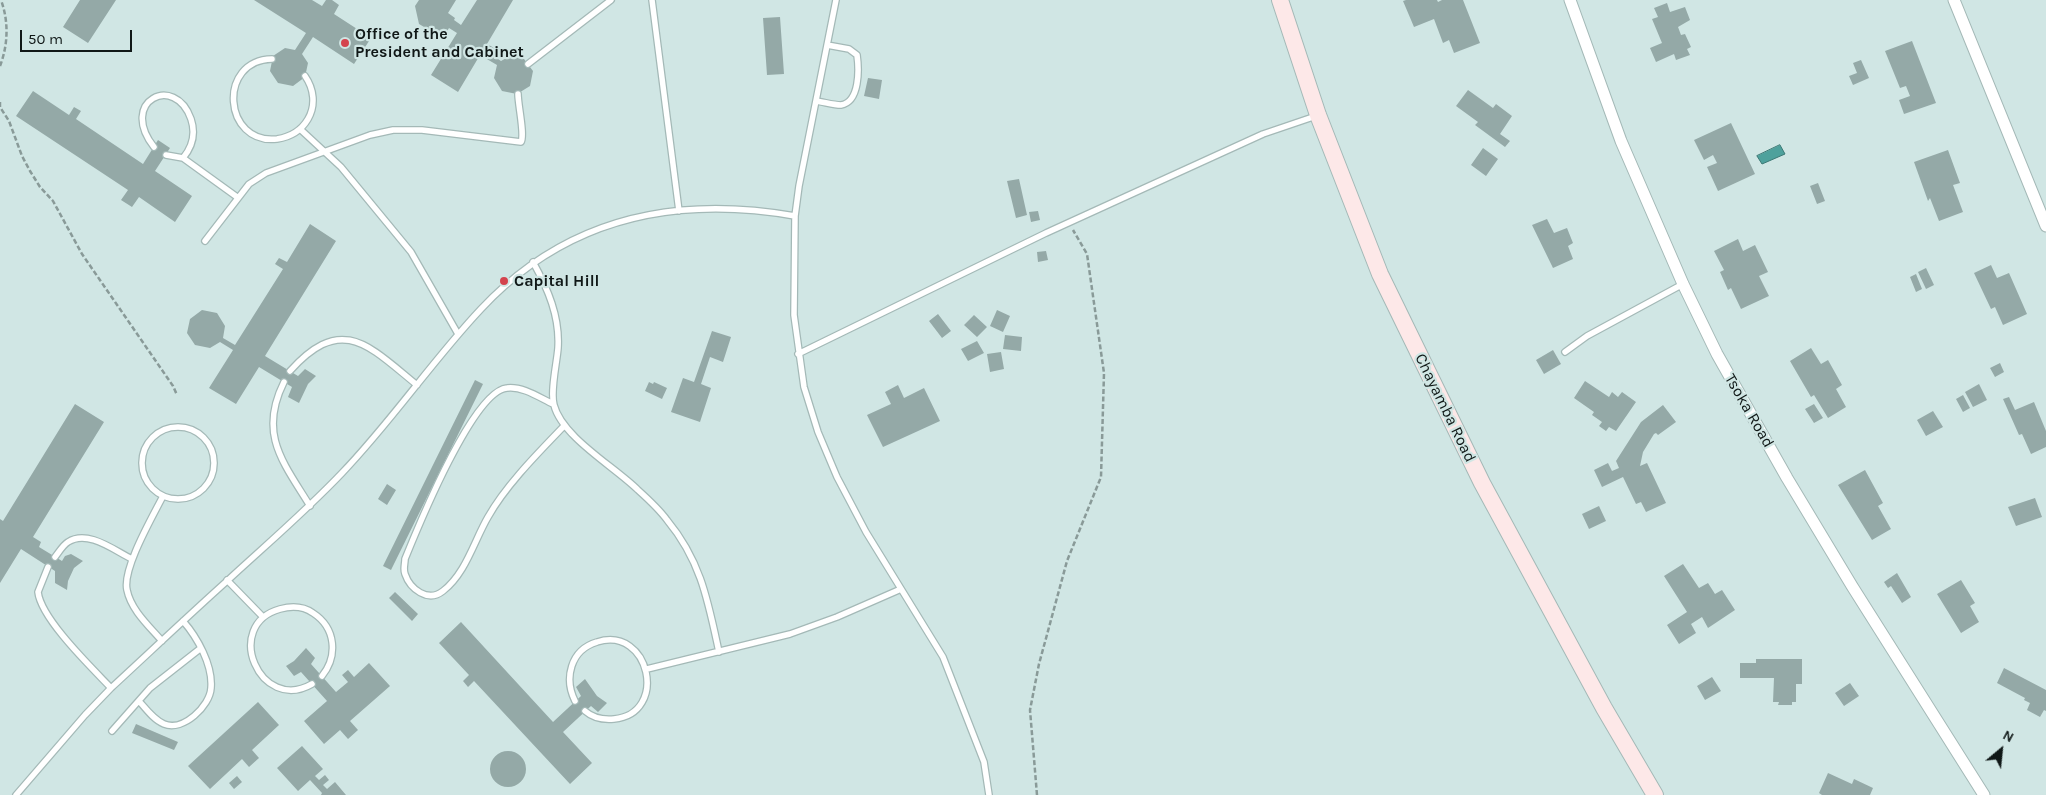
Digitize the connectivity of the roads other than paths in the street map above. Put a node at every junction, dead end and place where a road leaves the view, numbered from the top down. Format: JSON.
{"nodes":[{"id":1,"x":611,"y":0,"type":"edge"},
{"id":2,"x":652,"y":0,"type":"edge"},
{"id":3,"x":836,"y":0,"type":"edge"},
{"id":4,"x":1280,"y":0,"type":"edge"},
{"id":5,"x":1570,"y":0,"type":"edge"},
{"id":6,"x":1954,"y":0,"type":"edge"},
{"id":7,"x":826,"y":45,"type":"junction"},
{"id":8,"x":272,"y":59,"type":"dead end"},
{"id":9,"x":528,"y":64,"type":"dead end"},
{"id":10,"x":305,"y":76,"type":"dead end"},
{"id":11,"x":518,"y":94,"type":"dead end"},
{"id":12,"x":816,"y":101,"type":"junction"},
{"id":13,"x":1318,"y":115,"type":"junction"},
{"id":14,"x":300,"y":129,"type":"junction"},
{"id":15,"x":154,"y":147,"type":"dead end"},
{"id":16,"x":327,"y":152,"type":"junction"},
{"id":17,"x":166,"y":155,"type":"dead end"},
{"id":18,"x":182,"y":158,"type":"junction"},
{"id":19,"x":237,"y":197,"type":"junction"},
{"id":20,"x":679,"y":211,"type":"junction"},
{"id":21,"x":794,"y":216,"type":"junction"},
{"id":22,"x":2046,"y":226,"type":"edge"},
{"id":23,"x":205,"y":240,"type":"dead end"},
{"id":24,"x":533,"y":262,"type":"junction"},
{"id":25,"x":1683,"y":284,"type":"junction"},
{"id":26,"x":458,"y":334,"type":"junction"},
{"id":27,"x":1565,"y":352,"type":"dead end"},
{"id":28,"x":798,"y":354,"type":"junction"},
{"id":29,"x":290,"y":371,"type":"dead end"},
{"id":30,"x":284,"y":382,"type":"dead end"},
{"id":31,"x":417,"y":385,"type":"junction"},
{"id":32,"x":553,"y":404,"type":"junction"},
{"id":33,"x":564,"y":426,"type":"junction"},
{"id":34,"x":163,"y":496,"type":"junction"},
{"id":35,"x":310,"y":506,"type":"junction"},
{"id":36,"x":55,"y":557,"type":"dead end"},
{"id":37,"x":132,"y":559,"type":"junction"},
{"id":38,"x":48,"y":566,"type":"dead end"},
{"id":39,"x":227,"y":580,"type":"junction"},
{"id":40,"x":900,"y":589,"type":"junction"},
{"id":41,"x":263,"y":618,"type":"junction"},
{"id":42,"x":183,"y":621,"type":"junction"},
{"id":43,"x":162,"y":641,"type":"junction"},
{"id":44,"x":201,"y":648,"type":"junction"},
{"id":45,"x":719,"y":652,"type":"junction"},
{"id":46,"x":647,"y":669,"type":"junction"},
{"id":47,"x":322,"y":676,"type":"dead end"},
{"id":48,"x":312,"y":684,"type":"dead end"},
{"id":49,"x":111,"y":688,"type":"junction"},
{"id":50,"x":139,"y":701,"type":"junction"},
{"id":51,"x":575,"y":701,"type":"dead end"},
{"id":52,"x":585,"y":712,"type":"dead end"},
{"id":53,"x":112,"y":731,"type":"dead end"},
{"id":54,"x":16,"y":795,"type":"edge"},
{"id":55,"x":989,"y":795,"type":"edge"},
{"id":56,"x":1655,"y":795,"type":"edge"},
{"id":57,"x":1984,"y":795,"type":"edge"}],
"edges":[{"from":1,"to":9,"type":"lane"},
{"from":2,"to":20,"type":"lane"},
{"from":3,"to":7,"type":"lane"},
{"from":4,"to":13,"type":"main road","name":"Chayamba Road"},
{"from":5,"to":25,"type":"street","name":"Tsoka Road"},
{"from":6,"to":22,"type":"street"},
{"from":7,"to":12,"type":"lane"},
{"from":7,"to":12,"type":"lane"},
{"from":8,"to":14,"type":"lane"},
{"from":10,"to":14,"type":"lane"},
{"from":11,"to":16,"type":"lane"},
{"from":12,"to":21,"type":"lane"},
{"from":13,"to":28,"type":"lane"},
{"from":13,"to":56,"type":"main road","name":"Chayamba Road"},
{"from":14,"to":16,"type":"lane"},
{"from":15,"to":18,"type":"lane"},
{"from":16,"to":19,"type":"lane"},
{"from":16,"to":26,"type":"lane"},
{"from":17,"to":18,"type":"lane"},
{"from":18,"to":19,"type":"lane"},
{"from":19,"to":23,"type":"lane"},
{"from":20,"to":21,"type":"lane"},
{"from":20,"to":24,"type":"lane"},
{"from":21,"to":28,"type":"lane"},
{"from":24,"to":26,"type":"lane"},
{"from":24,"to":32,"type":"lane"},
{"from":25,"to":27,"type":"lane"},
{"from":25,"to":57,"type":"street","name":"Tsoka Road"},
{"from":26,"to":31,"type":"lane"},
{"from":28,"to":40,"type":"lane"},
{"from":29,"to":31,"type":"lane"},
{"from":30,"to":35,"type":"lane"},
{"from":31,"to":35,"type":"lane"},
{"from":32,"to":33,"type":"lane"},
{"from":32,"to":33,"type":"lane"},
{"from":33,"to":45,"type":"lane"},
{"from":34,"to":34,"type":"lane"},
{"from":34,"to":37,"type":"lane"},
{"from":35,"to":39,"type":"lane"},
{"from":36,"to":37,"type":"lane"},
{"from":37,"to":43,"type":"lane"},
{"from":38,"to":49,"type":"lane"},
{"from":39,"to":41,"type":"lane"},
{"from":39,"to":42,"type":"lane"},
{"from":40,"to":45,"type":"lane"},
{"from":40,"to":55,"type":"lane"},
{"from":41,"to":47,"type":"lane"},
{"from":41,"to":48,"type":"lane"},
{"from":42,"to":43,"type":"lane"},
{"from":42,"to":44,"type":"lane"},
{"from":43,"to":49,"type":"lane"},
{"from":44,"to":50,"type":"lane"},
{"from":44,"to":50,"type":"lane"},
{"from":45,"to":46,"type":"lane"},
{"from":46,"to":51,"type":"lane"},
{"from":46,"to":52,"type":"lane"},
{"from":49,"to":54,"type":"lane"},
{"from":50,"to":53,"type":"lane"}]}
